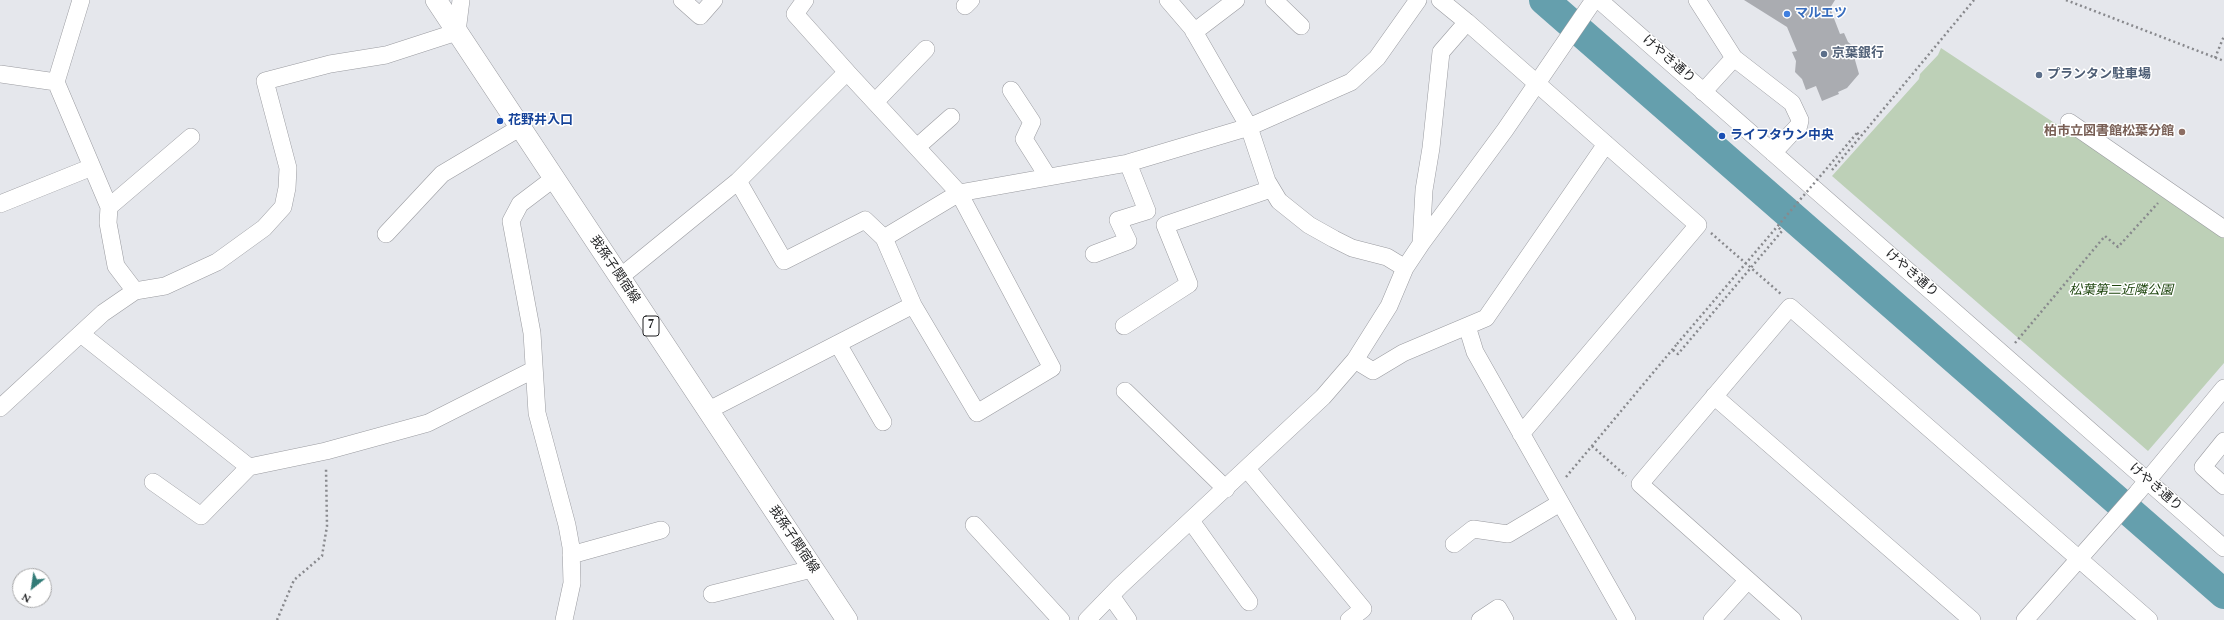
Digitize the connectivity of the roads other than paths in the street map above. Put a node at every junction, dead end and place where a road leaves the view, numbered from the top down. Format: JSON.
{"nodes":[{"id":1,"x":81,"y":0,"type":"edge"},
{"id":2,"x":436,"y":0,"type":"edge"},
{"id":3,"x":461,"y":0,"type":"edge"},
{"id":4,"x":682,"y":0,"type":"edge"},
{"id":5,"x":714,"y":0,"type":"edge"},
{"id":6,"x":805,"y":0,"type":"edge"},
{"id":7,"x":1168,"y":0,"type":"edge"},
{"id":8,"x":1236,"y":0,"type":"edge"},
{"id":9,"x":1274,"y":0,"type":"edge"},
{"id":10,"x":1418,"y":0,"type":"edge"},
{"id":11,"x":1440,"y":0,"type":"edge"},
{"id":12,"x":1594,"y":0,"type":"edge"},
{"id":13,"x":1599,"y":0,"type":"edge"},
{"id":14,"x":1697,"y":0,"type":"edge"},
{"id":15,"x":1467,"y":22,"type":"junction"},
{"id":16,"x":1301,"y":26,"type":"dead end"},
{"id":17,"x":457,"y":32,"type":"junction"},
{"id":18,"x":1194,"y":32,"type":"junction"},
{"id":19,"x":926,"y":49,"type":"dead end"},
{"id":20,"x":1734,"y":58,"type":"junction"},
{"id":21,"x":847,"y":72,"type":"junction"},
{"id":22,"x":0,"y":74,"type":"edge"},
{"id":23,"x":56,"y":82,"type":"junction"},
{"id":24,"x":1536,"y":83,"type":"junction"},
{"id":25,"x":1011,"y":90,"type":"dead end"},
{"id":26,"x":1703,"y":92,"type":"junction"},
{"id":27,"x":875,"y":102,"type":"junction"},
{"id":28,"x":952,"y":117,"type":"dead end"},
{"id":29,"x":2069,"y":122,"type":"dead end"},
{"id":30,"x":1249,"y":126,"type":"junction"},
{"id":31,"x":521,"y":127,"type":"junction"},
{"id":32,"x":190,"y":138,"type":"dead end"},
{"id":33,"x":1606,"y":144,"type":"junction"},
{"id":34,"x":917,"y":147,"type":"junction"},
{"id":35,"x":1773,"y":153,"type":"junction"},
{"id":36,"x":1128,"y":164,"type":"junction"},
{"id":37,"x":92,"y":167,"type":"junction"},
{"id":38,"x":1048,"y":177,"type":"junction"},
{"id":39,"x":553,"y":179,"type":"junction"},
{"id":40,"x":738,"y":181,"type":"junction"},
{"id":41,"x":1271,"y":189,"type":"junction"},
{"id":42,"x":959,"y":193,"type":"junction"},
{"id":43,"x":0,"y":204,"type":"edge"},
{"id":44,"x":110,"y":207,"type":"junction"},
{"id":45,"x":2224,"y":229,"type":"edge"},
{"id":46,"x":386,"y":234,"type":"dead end"},
{"id":47,"x":884,"y":238,"type":"junction"},
{"id":48,"x":1421,"y":244,"type":"junction"},
{"id":49,"x":1094,"y":254,"type":"dead end"},
{"id":50,"x":1405,"y":268,"type":"junction"},
{"id":51,"x":619,"y":278,"type":"junction"},
{"id":52,"x":135,"y":291,"type":"junction"},
{"id":53,"x":913,"y":305,"type":"junction"},
{"id":54,"x":1124,"y":326,"type":"dead end"},
{"id":55,"x":1467,"y":326,"type":"junction"},
{"id":56,"x":81,"y":334,"type":"junction"},
{"id":57,"x":838,"y":344,"type":"junction"},
{"id":58,"x":1355,"y":360,"type":"junction"},
{"id":59,"x":533,"y":370,"type":"junction"},
{"id":60,"x":1125,"y":391,"type":"dead end"},
{"id":61,"x":2222,"y":395,"type":"edge"},
{"id":62,"x":1714,"y":396,"type":"junction"},
{"id":63,"x":0,"y":408,"type":"edge"},
{"id":64,"x":707,"y":411,"type":"junction"},
{"id":65,"x":883,"y":422,"type":"dead end"},
{"id":66,"x":1521,"y":434,"type":"junction"},
{"id":67,"x":2223,"y":445,"type":"edge"},
{"id":68,"x":249,"y":467,"type":"junction"},
{"id":69,"x":1247,"y":469,"type":"junction"},
{"id":70,"x":2147,"y":481,"type":"junction"},
{"id":71,"x":152,"y":482,"type":"dead end"},
{"id":72,"x":2224,"y":486,"type":"edge"},
{"id":73,"x":1226,"y":489,"type":"junction"},
{"id":74,"x":1557,"y":497,"type":"junction"},
{"id":75,"x":1191,"y":521,"type":"junction"},
{"id":76,"x":974,"y":525,"type":"dead end"},
{"id":77,"x":661,"y":530,"type":"dead end"},
{"id":78,"x":1454,"y":544,"type":"dead end"},
{"id":79,"x":2224,"y":548,"type":"edge"},
{"id":80,"x":571,"y":555,"type":"junction"},
{"id":81,"x":2078,"y":558,"type":"junction"},
{"id":82,"x":812,"y":569,"type":"junction"},
{"id":83,"x":1748,"y":580,"type":"junction"},
{"id":84,"x":712,"y":594,"type":"dead end"},
{"id":85,"x":1111,"y":596,"type":"junction"},
{"id":86,"x":1249,"y":602,"type":"dead end"},
{"id":87,"x":564,"y":620,"type":"edge"},
{"id":88,"x":847,"y":620,"type":"edge"},
{"id":89,"x":1062,"y":620,"type":"edge"},
{"id":90,"x":1087,"y":620,"type":"edge"},
{"id":91,"x":1128,"y":620,"type":"edge"},
{"id":92,"x":1349,"y":620,"type":"edge"},
{"id":93,"x":1480,"y":620,"type":"edge"},
{"id":94,"x":1505,"y":620,"type":"edge"},
{"id":95,"x":1627,"y":620,"type":"edge"},
{"id":96,"x":1712,"y":620,"type":"edge"},
{"id":97,"x":1793,"y":620,"type":"edge"},
{"id":98,"x":1972,"y":620,"type":"edge"},
{"id":99,"x":2025,"y":620,"type":"edge"},
{"id":100,"x":2149,"y":620,"type":"edge"}],
"edges":[{"from":1,"to":23,"type":"street"},
{"from":2,"to":17,"type":"main road","name":"我孫子関宿線","number":"7"},
{"from":3,"to":17,"type":"street"},
{"from":4,"to":5,"type":"street"},
{"from":6,"to":21,"type":"street"},
{"from":7,"to":18,"type":"street"},
{"from":8,"to":18,"type":"street"},
{"from":9,"to":16,"type":"street"},
{"from":10,"to":30,"type":"street"},
{"from":11,"to":15,"type":"street"},
{"from":12,"to":24,"type":"street"},
{"from":13,"to":26,"type":"street","name":"けやき通り"},
{"from":14,"to":20,"type":"street"},
{"from":15,"to":24,"type":"street"},
{"from":15,"to":48,"type":"street"},
{"from":17,"to":31,"type":"main road","name":"我孫子関宿線","number":"7"},
{"from":17,"to":52,"type":"street"},
{"from":18,"to":30,"type":"street"},
{"from":19,"to":27,"type":"street"},
{"from":20,"to":26,"type":"street"},
{"from":20,"to":35,"type":"street"},
{"from":21,"to":27,"type":"street"},
{"from":21,"to":40,"type":"street"},
{"from":22,"to":23,"type":"street"},
{"from":23,"to":37,"type":"street"},
{"from":24,"to":33,"type":"street"},
{"from":24,"to":48,"type":"street"},
{"from":25,"to":38,"type":"street"},
{"from":26,"to":35,"type":"street","name":"けやき通り"},
{"from":27,"to":34,"type":"street"},
{"from":28,"to":34,"type":"street"},
{"from":29,"to":45,"type":"street"},
{"from":30,"to":36,"type":"street"},
{"from":30,"to":41,"type":"street"},
{"from":31,"to":39,"type":"main road","name":"我孫子関宿線","number":"7"},
{"from":31,"to":46,"type":"street"},
{"from":32,"to":44,"type":"street"},
{"from":33,"to":55,"type":"street"},
{"from":33,"to":66,"type":"street"},
{"from":34,"to":42,"type":"street"},
{"from":35,"to":70,"type":"street","name":"けやき通り"},
{"from":36,"to":38,"type":"street"},
{"from":36,"to":49,"type":"street"},
{"from":37,"to":43,"type":"street"},
{"from":37,"to":44,"type":"street"},
{"from":38,"to":42,"type":"street"},
{"from":39,"to":51,"type":"main road","name":"我孫子関宿線","number":"7"},
{"from":39,"to":59,"type":"street"},
{"from":40,"to":47,"type":"street"},
{"from":40,"to":51,"type":"street"},
{"from":41,"to":50,"type":"street"},
{"from":41,"to":54,"type":"street"},
{"from":42,"to":47,"type":"street"},
{"from":42,"to":53,"type":"street"},
{"from":44,"to":52,"type":"street"},
{"from":47,"to":53,"type":"street"},
{"from":48,"to":50,"type":"street"},
{"from":50,"to":58,"type":"street"},
{"from":51,"to":64,"type":"main road","name":"我孫子関宿線","number":"7"},
{"from":52,"to":56,"type":"street"},
{"from":53,"to":57,"type":"street"},
{"from":55,"to":58,"type":"street"},
{"from":55,"to":66,"type":"street"},
{"from":56,"to":63,"type":"street"},
{"from":56,"to":68,"type":"street"},
{"from":57,"to":64,"type":"street"},
{"from":57,"to":65,"type":"street"},
{"from":58,"to":69,"type":"street"},
{"from":59,"to":68,"type":"street"},
{"from":59,"to":80,"type":"street"},
{"from":60,"to":73,"type":"street"},
{"from":61,"to":70,"type":"street"},
{"from":62,"to":81,"type":"street"},
{"from":62,"to":83,"type":"street"},
{"from":62,"to":98,"type":"street"},
{"from":64,"to":82,"type":"main road","name":"我孫子関宿線","number":"7"},
{"from":66,"to":74,"type":"street"},
{"from":67,"to":72,"type":"street"},
{"from":68,"to":71,"type":"street"},
{"from":69,"to":73,"type":"street"},
{"from":69,"to":92,"type":"street"},
{"from":70,"to":79,"type":"street","name":"けやき通り"},
{"from":70,"to":81,"type":"street"},
{"from":73,"to":75,"type":"street"},
{"from":74,"to":78,"type":"street"},
{"from":74,"to":95,"type":"street"},
{"from":75,"to":85,"type":"street"},
{"from":75,"to":86,"type":"street"},
{"from":76,"to":89,"type":"street"},
{"from":77,"to":80,"type":"street"},
{"from":80,"to":87,"type":"street"},
{"from":81,"to":99,"type":"street"},
{"from":81,"to":100,"type":"street"},
{"from":82,"to":84,"type":"street"},
{"from":82,"to":88,"type":"main road","name":"我孫子関宿線","number":"7"},
{"from":83,"to":96,"type":"street"},
{"from":83,"to":97,"type":"street"},
{"from":85,"to":90,"type":"street"},
{"from":85,"to":91,"type":"street"},
{"from":93,"to":94,"type":"street"}]}
